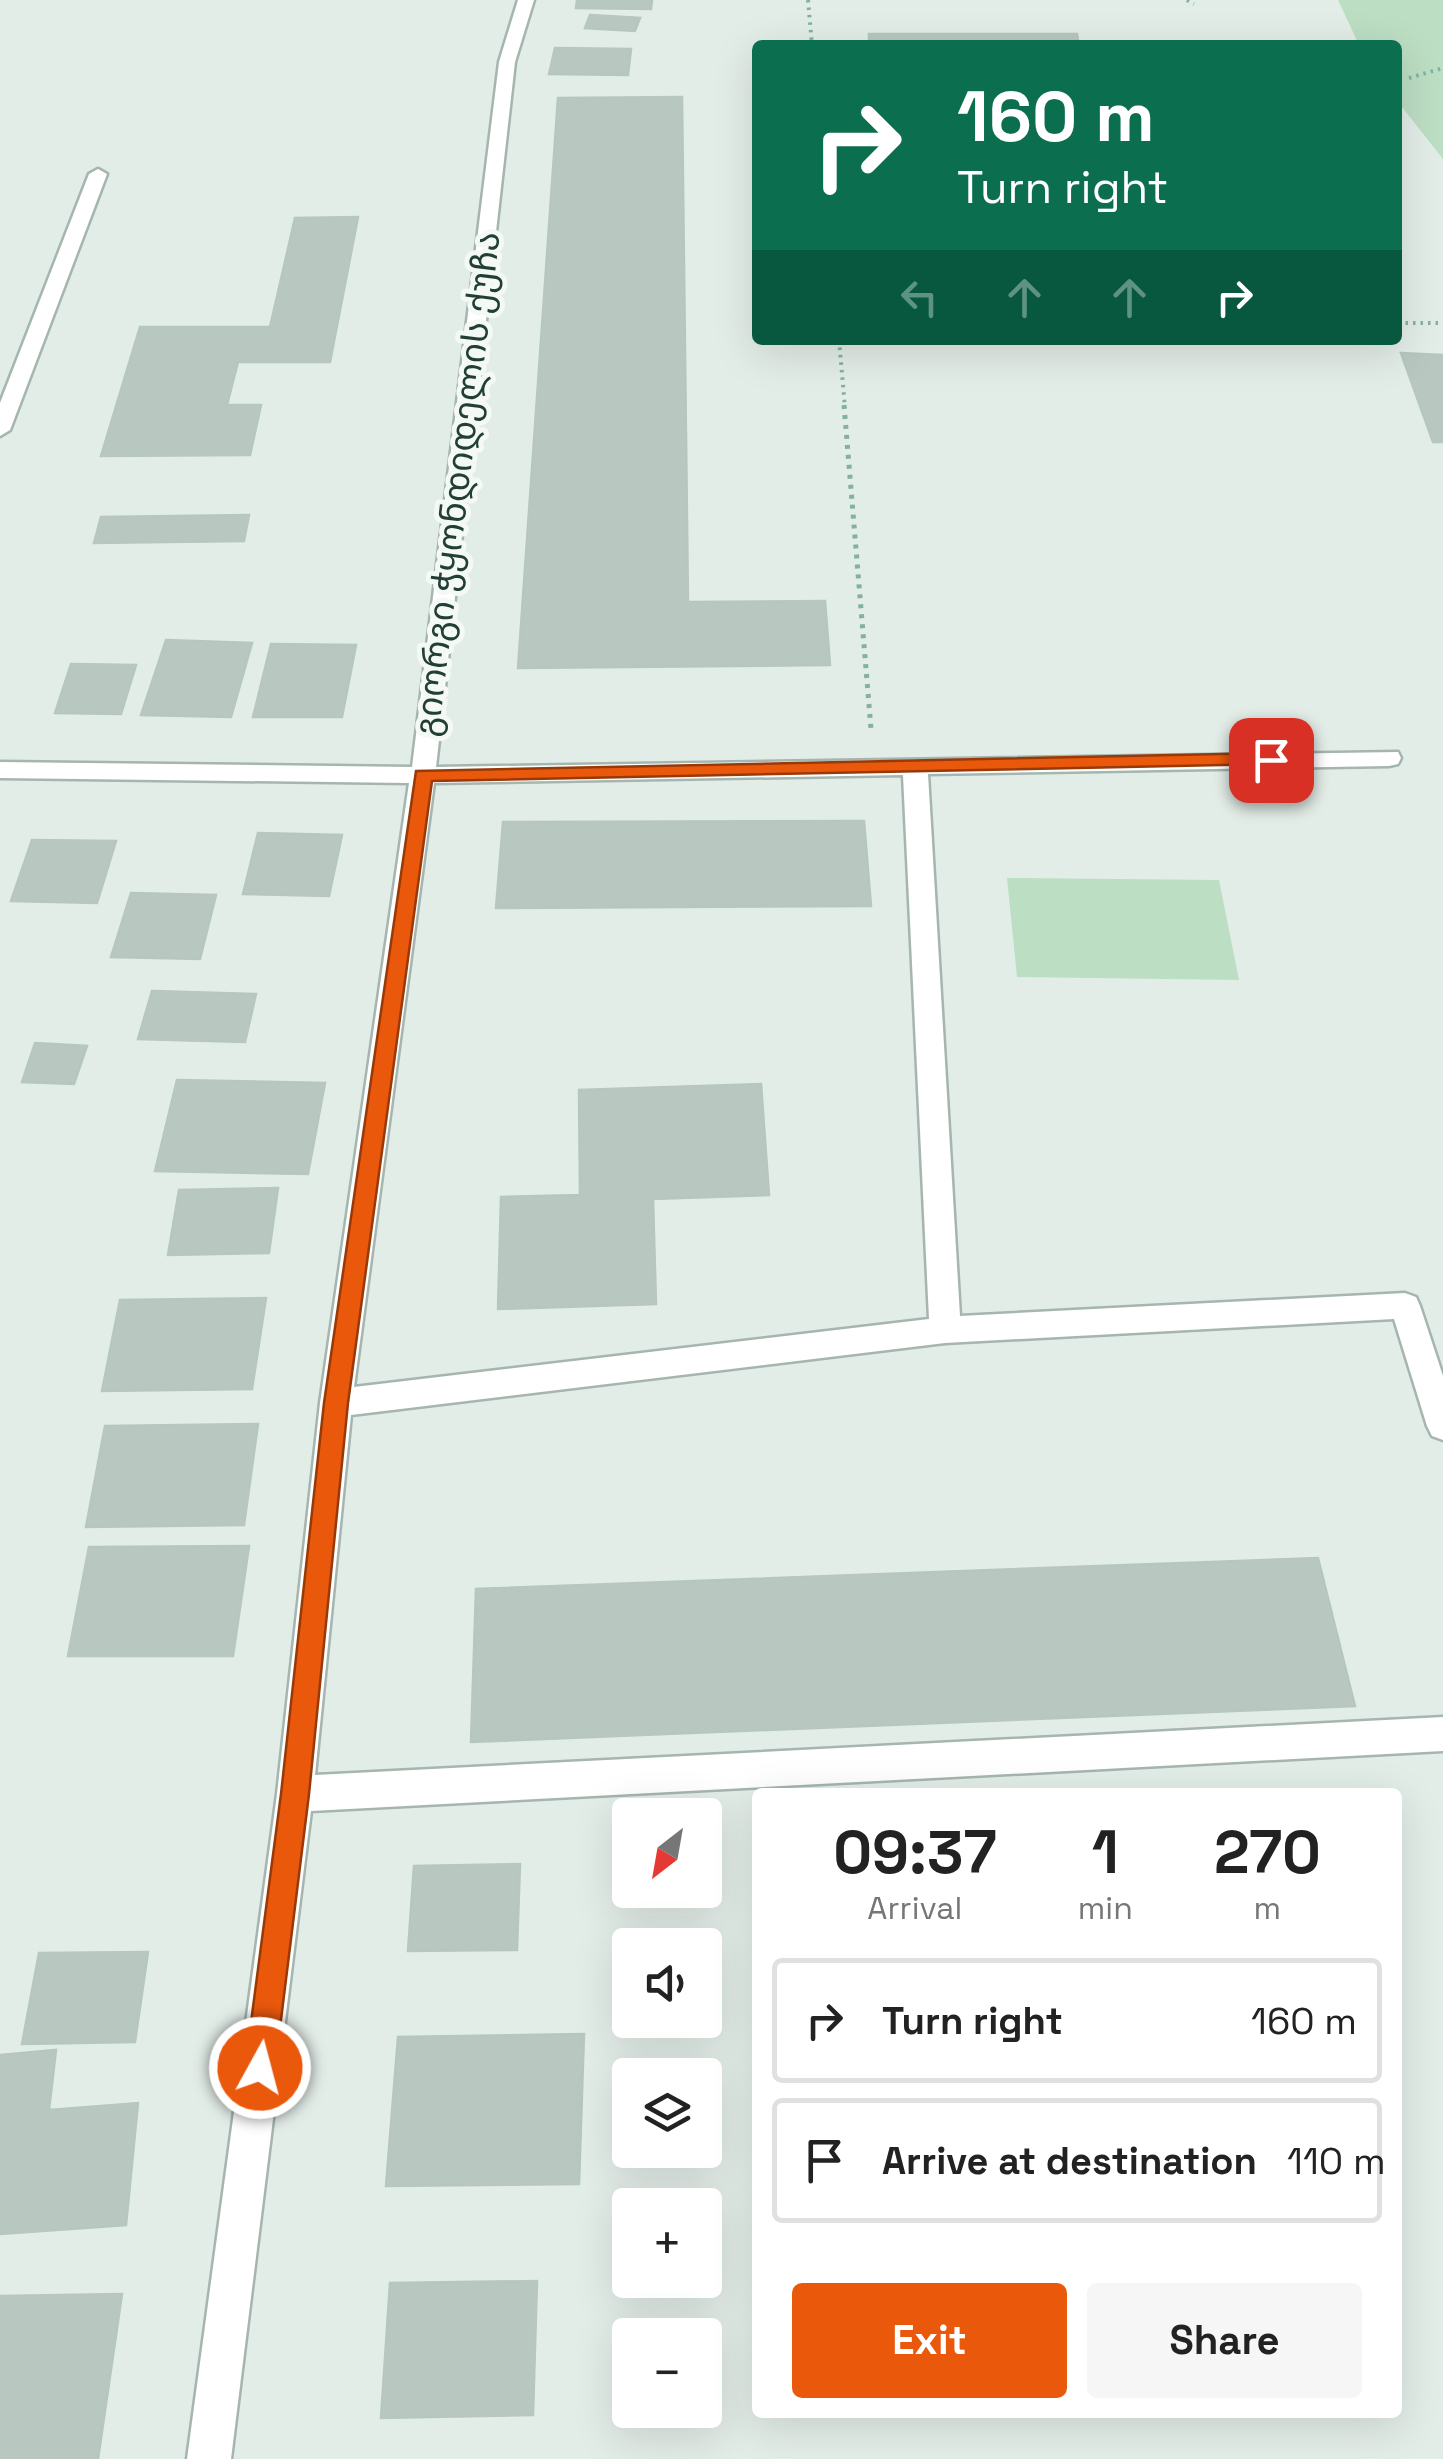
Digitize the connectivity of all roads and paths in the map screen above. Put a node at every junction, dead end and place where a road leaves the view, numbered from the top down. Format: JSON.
{"nodes":[{"id":1,"x":526,"y":0,"type":"edge"},
{"id":2,"x":808,"y":0,"type":"edge"},
{"id":3,"x":1187,"y":0,"type":"edge"},
{"id":4,"x":1194,"y":4,"type":"dead end"},
{"id":5,"x":812,"y":40,"type":"edge"},
{"id":6,"x":1443,"y":68,"type":"edge"},
{"id":7,"x":1409,"y":78,"type":"dead end"},
{"id":8,"x":98,"y":174,"type":"dead end"},
{"id":9,"x":1402,"y":323,"type":"edge"},
{"id":10,"x":1441,"y":323,"type":"edge"},
{"id":11,"x":839,"y":345,"type":"edge"},
{"id":12,"x":0,"y":430,"type":"edge"},
{"id":13,"x":1389,"y":758,"type":"dead end"},
{"id":14,"x":874,"y":765,"type":"junction"},
{"id":15,"x":915,"y":765,"type":"junction"},
{"id":16,"x":0,"y":770,"type":"edge"},
{"id":17,"x":423,"y":775,"type":"junction"},
{"id":18,"x":945,"y":1330,"type":"junction"},
{"id":19,"x":336,"y":1403,"type":"junction"},
{"id":20,"x":1443,"y":1426,"type":"edge"},
{"id":21,"x":1443,"y":1734,"type":"edge"},
{"id":22,"x":295,"y":1794,"type":"junction"},
{"id":23,"x":210,"y":2459,"type":"edge"}],
"edges":[{"from":1,"to":17,"type":"street","name":"გიორგი ჭყონდიდელის ქუჩა"},
{"from":2,"to":5,"type":"path"},
{"from":3,"to":4,"type":"path"},
{"from":6,"to":7,"type":"path"},
{"from":8,"to":12,"type":"street"},
{"from":9,"to":10,"type":"path"},
{"from":11,"to":14,"type":"path"},
{"from":13,"to":15,"type":"street"},
{"from":14,"to":15,"type":"street"},
{"from":14,"to":17,"type":"street"},
{"from":15,"to":18,"type":"street"},
{"from":16,"to":17,"type":"street"},
{"from":17,"to":19,"type":"street","name":"გიორგი ჭყონდიდელის ქუჩა"},
{"from":18,"to":19,"type":"street"},
{"from":18,"to":20,"type":"street"},
{"from":19,"to":22,"type":"street","name":"გიორგი ჭყონდიდელის ქუჩა"},
{"from":21,"to":22,"type":"street"},
{"from":22,"to":23,"type":"street","name":"გიორგი ჭყონდიდელის ქუჩა"}]}
